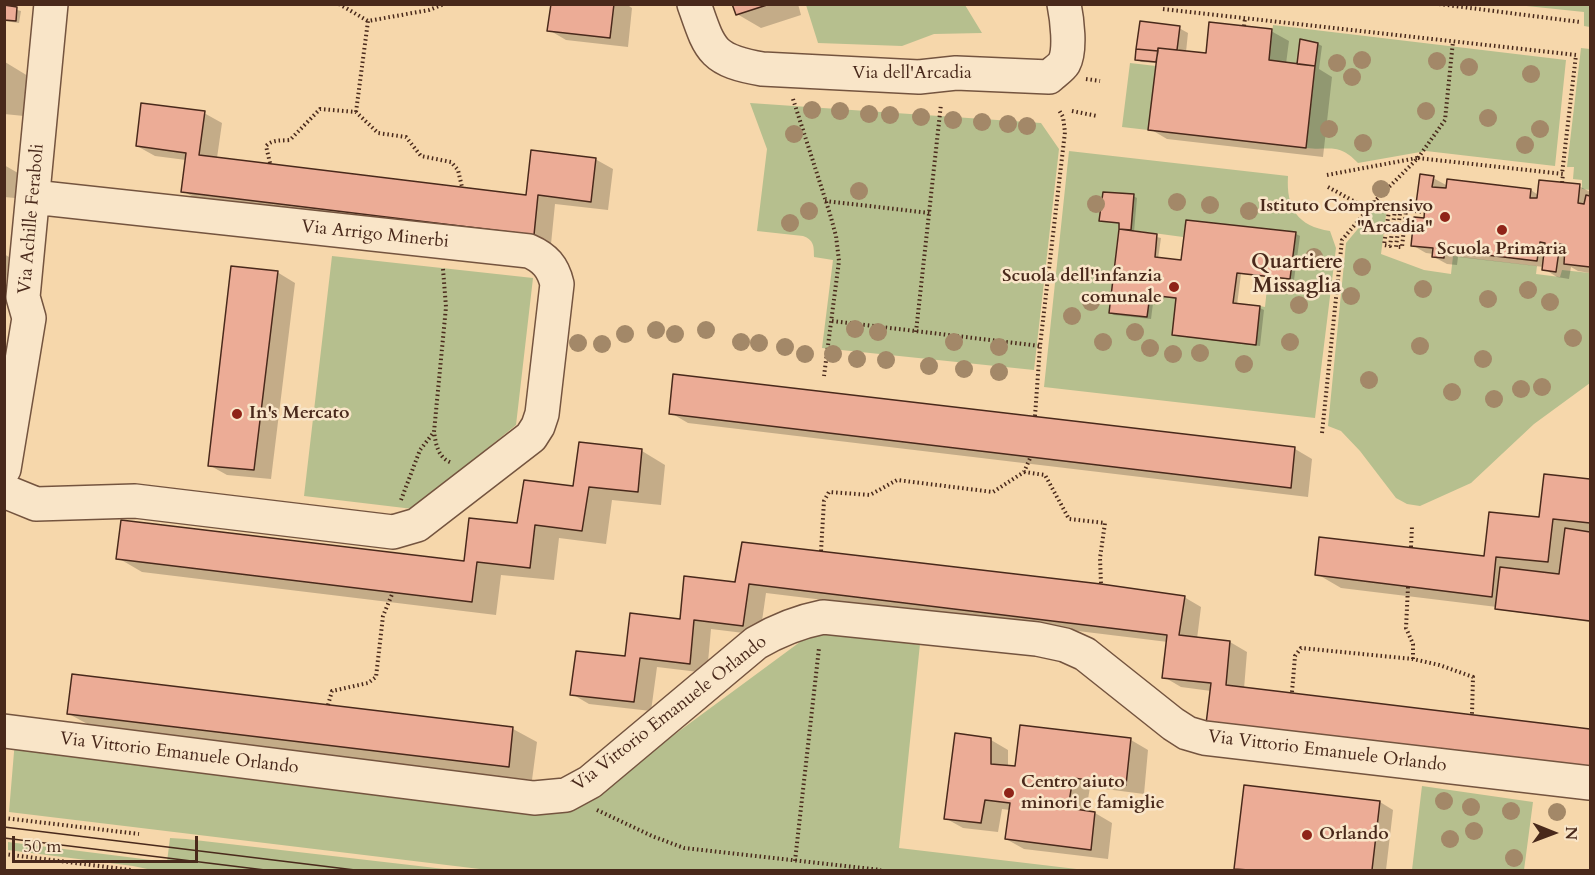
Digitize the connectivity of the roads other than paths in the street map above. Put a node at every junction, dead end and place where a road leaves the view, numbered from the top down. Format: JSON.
{"nodes":[{"id":1,"x":51,"y":4,"type":"edge"},
{"id":2,"x":694,"y":4,"type":"edge"},
{"id":3,"x":1064,"y":4,"type":"edge"},
{"id":4,"x":33,"y":197,"type":"junction"},
{"id":5,"x":4,"y":469,"type":"edge"},
{"id":6,"x":4,"y":491,"type":"edge"},
{"id":7,"x":8,"y":732,"type":"edge"},
{"id":8,"x":1590,"y":783,"type":"edge"}],
"edges":[{"from":1,"to":4,"type":"street","name":"Via Achille Feraboli"},
{"from":2,"to":3,"type":"street","name":"Via dell'Arcadia"},
{"from":4,"to":5,"type":"street","name":"Via Achille Feraboli"},
{"from":4,"to":6,"type":"street","name":"Via Arrigo Minerbi"},
{"from":7,"to":8,"type":"street","name":"Via Vittorio Emanuele Orlando"}]}
